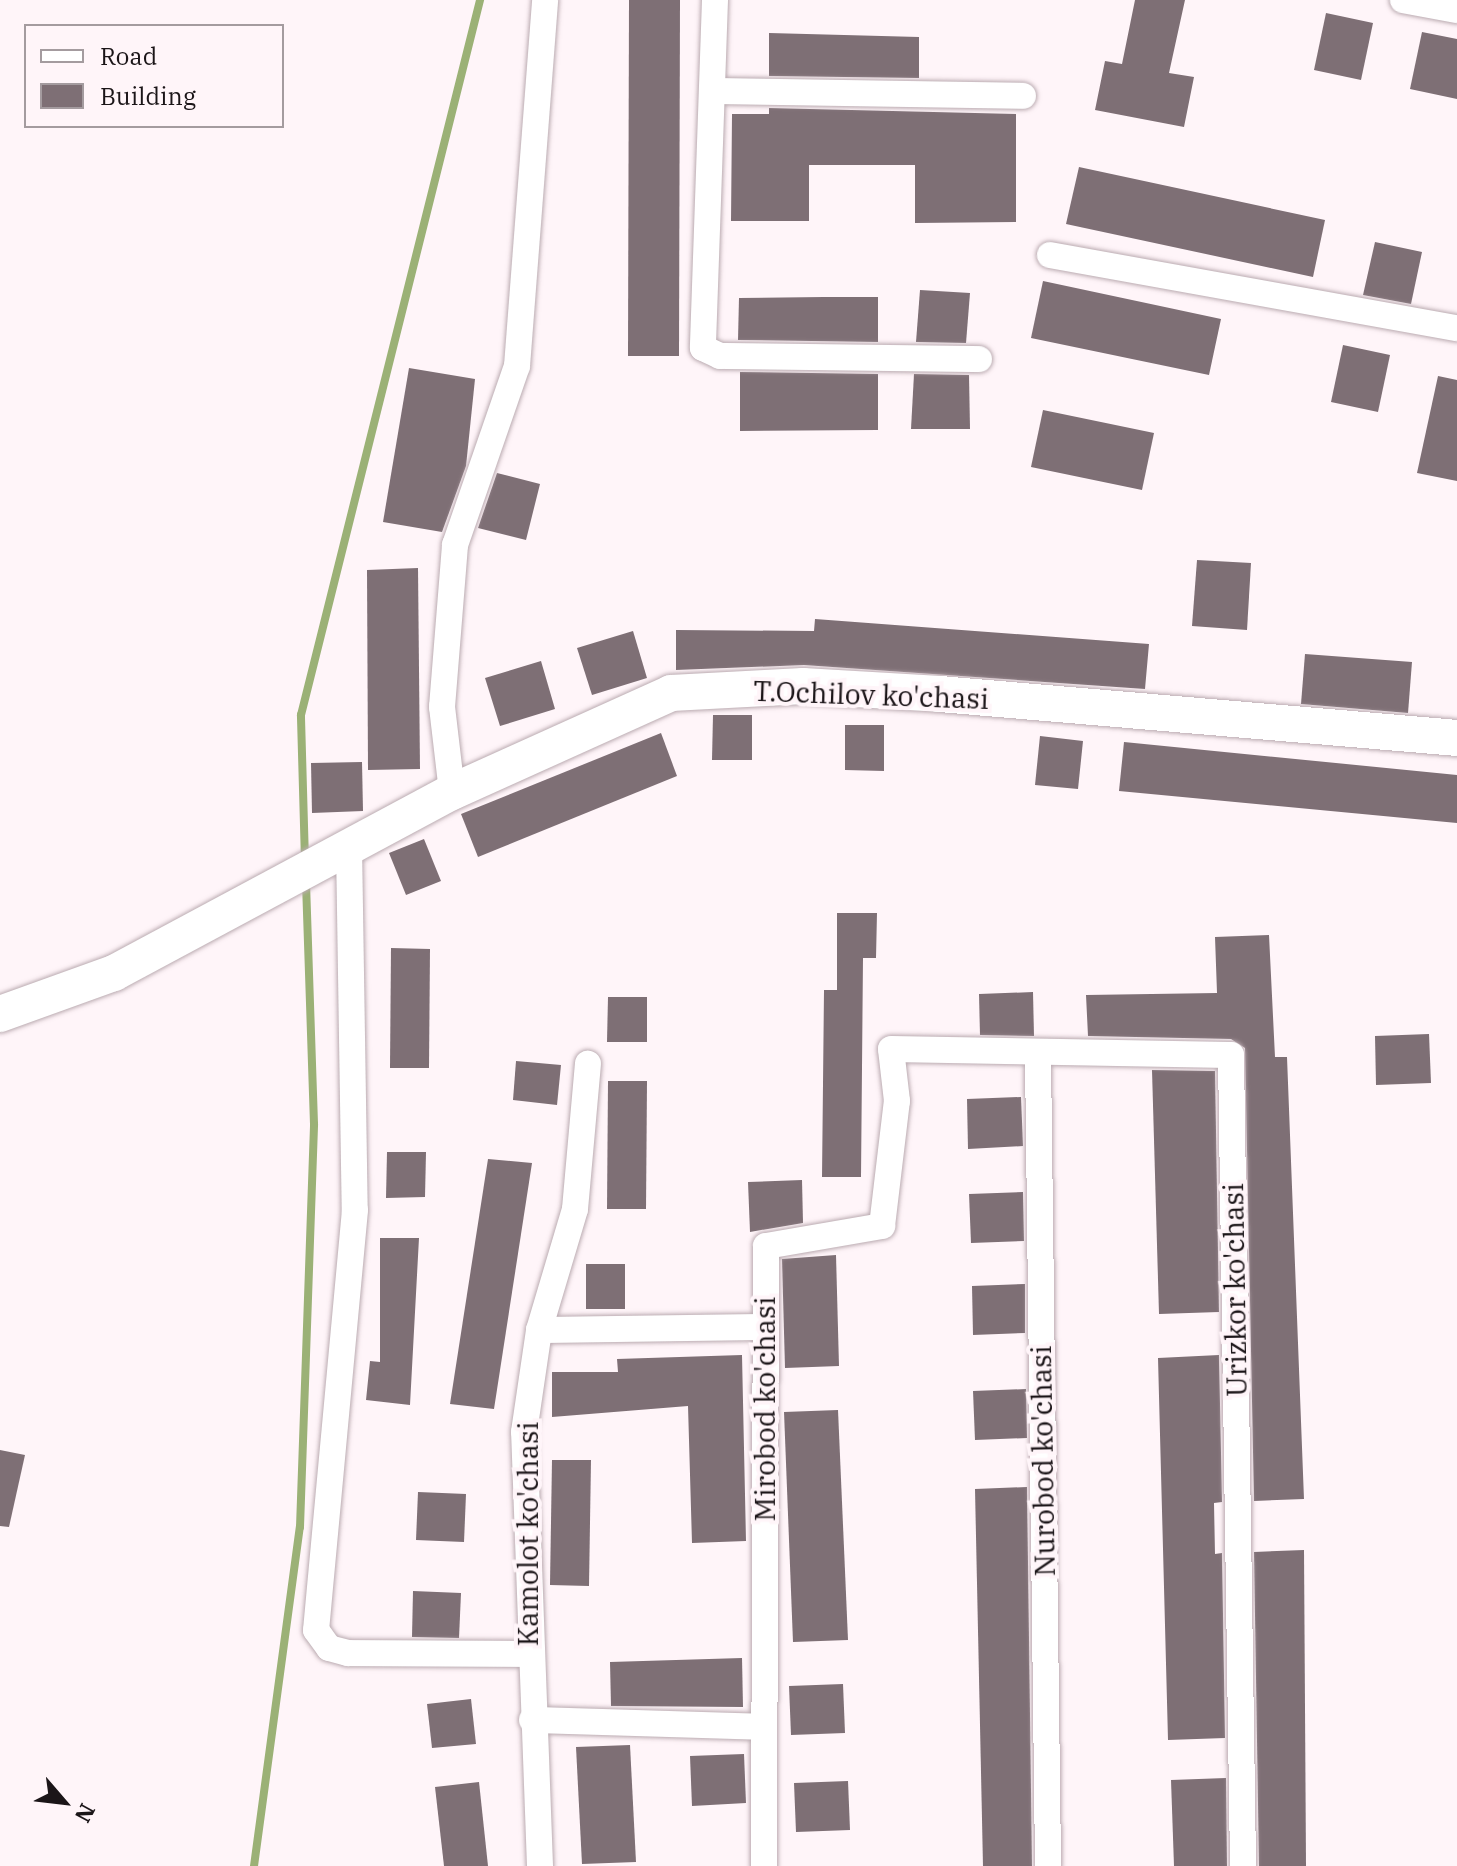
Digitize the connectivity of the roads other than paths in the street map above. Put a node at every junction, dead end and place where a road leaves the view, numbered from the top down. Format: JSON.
{"nodes":[{"id":1,"x":545,"y":0,"type":"edge"},
{"id":2,"x":715,"y":0,"type":"edge"},
{"id":3,"x":1403,"y":0,"type":"edge"},
{"id":4,"x":1457,"y":10,"type":"edge"},
{"id":5,"x":713,"y":91,"type":"junction"},
{"id":6,"x":1023,"y":96,"type":"dead end"},
{"id":7,"x":1050,"y":255,"type":"dead end"},
{"id":8,"x":1457,"y":327,"type":"edge"},
{"id":9,"x":979,"y":359,"type":"dead end"},
{"id":10,"x":1457,"y":738,"type":"edge"},
{"id":11,"x":452,"y":792,"type":"junction"},
{"id":12,"x":335,"y":854,"type":"junction"},
{"id":13,"x":0,"y":1014,"type":"edge"},
{"id":14,"x":891,"y":1049,"type":"joint"},
{"id":15,"x":1038,"y":1056,"type":"junction"},
{"id":16,"x":588,"y":1064,"type":"dead end"},
{"id":17,"x":765,"y":1327,"type":"junction"},
{"id":18,"x":539,"y":1330,"type":"junction"},
{"id":19,"x":528,"y":1654,"type":"junction"},
{"id":20,"x":532,"y":1720,"type":"junction"},
{"id":21,"x":764,"y":1727,"type":"junction"},
{"id":22,"x":540,"y":1866,"type":"edge"},
{"id":23,"x":764,"y":1866,"type":"edge"},
{"id":24,"x":1048,"y":1866,"type":"edge"},
{"id":25,"x":1243,"y":1866,"type":"edge"}],
"edges":[{"from":1,"to":11,"type":"street"},
{"from":2,"to":5,"type":"street"},
{"from":3,"to":4,"type":"street"},
{"from":5,"to":6,"type":"street"},
{"from":5,"to":9,"type":"street"},
{"from":7,"to":8,"type":"street"},
{"from":10,"to":11,"type":"main road","name":"T.Ochilov ko'chasi"},
{"from":11,"to":12,"type":"main road","name":"T.Ochilov ko'chasi"},
{"from":12,"to":13,"type":"main road","name":"T.Ochilov ko'chasi"},
{"from":12,"to":19,"type":"street"},
{"from":14,"to":15,"type":"street","name":"Urizkor ko'chasi"},
{"from":14,"to":17,"type":"street","name":"Mirobod ko'chasi"},
{"from":15,"to":24,"type":"street","name":"Nurobod ko'chasi"},
{"from":15,"to":25,"type":"street","name":"Urizkor ko'chasi"},
{"from":16,"to":18,"type":"street","name":"Kamolot ko'chasi"},
{"from":17,"to":18,"type":"street"},
{"from":17,"to":21,"type":"street","name":"Mirobod ko'chasi"},
{"from":18,"to":19,"type":"street","name":"Kamolot ko'chasi"},
{"from":19,"to":20,"type":"street","name":"Kamolot ko'chasi"},
{"from":20,"to":21,"type":"street"},
{"from":20,"to":22,"type":"street","name":"Kamolot ko'chasi"},
{"from":21,"to":23,"type":"street","name":"Mirobod ko'chasi"}]}
